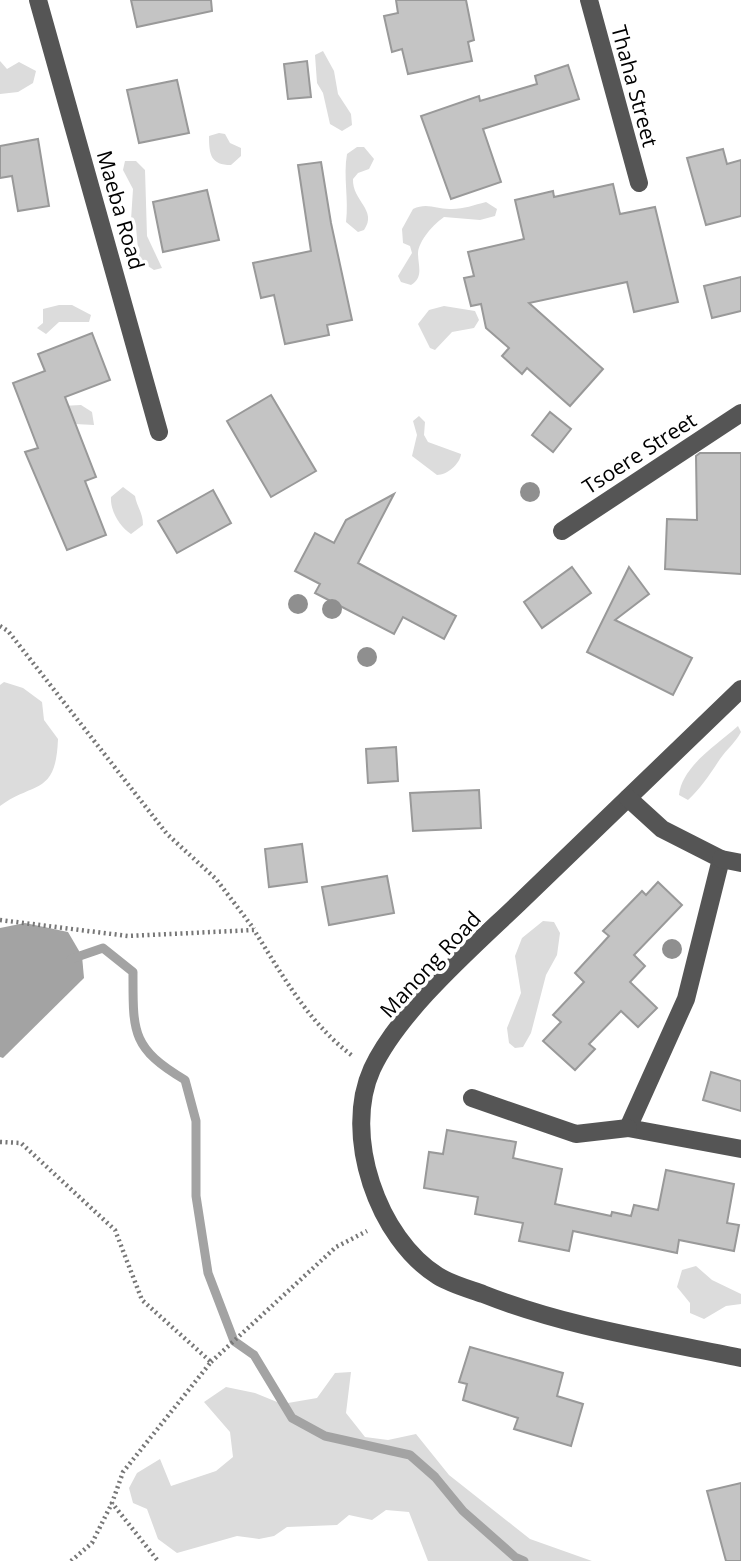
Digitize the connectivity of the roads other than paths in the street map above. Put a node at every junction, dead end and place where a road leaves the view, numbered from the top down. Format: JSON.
{"nodes":[{"id":1,"x":38,"y":0,"type":"edge"},
{"id":2,"x":589,"y":0,"type":"edge"},
{"id":3,"x":639,"y":183,"type":"dead end"},
{"id":4,"x":741,"y":413,"type":"edge"},
{"id":5,"x":159,"y":432,"type":"dead end"},
{"id":6,"x":562,"y":531,"type":"dead end"},
{"id":7,"x":741,"y":689,"type":"edge"},
{"id":8,"x":628,"y":798,"type":"junction"},
{"id":9,"x":721,"y":859,"type":"junction"},
{"id":10,"x":741,"y":863,"type":"edge"},
{"id":11,"x":472,"y":1098,"type":"dead end"},
{"id":12,"x":628,"y":1128,"type":"junction"},
{"id":13,"x":741,"y":1149,"type":"edge"},
{"id":14,"x":741,"y":1358,"type":"edge"}],
"edges":[{"from":1,"to":5,"type":"street","name":"Maeba Road"},
{"from":2,"to":3,"type":"street","name":"Thaha Street"},
{"from":4,"to":6,"type":"street","name":"Tsoere Street"},
{"from":7,"to":8,"type":"street","name":"Manong Road"},
{"from":8,"to":9,"type":"street"},
{"from":8,"to":14,"type":"street","name":"Manong Road"},
{"from":9,"to":10,"type":"street"},
{"from":9,"to":12,"type":"street"},
{"from":11,"to":12,"type":"street"},
{"from":12,"to":13,"type":"street"}]}
